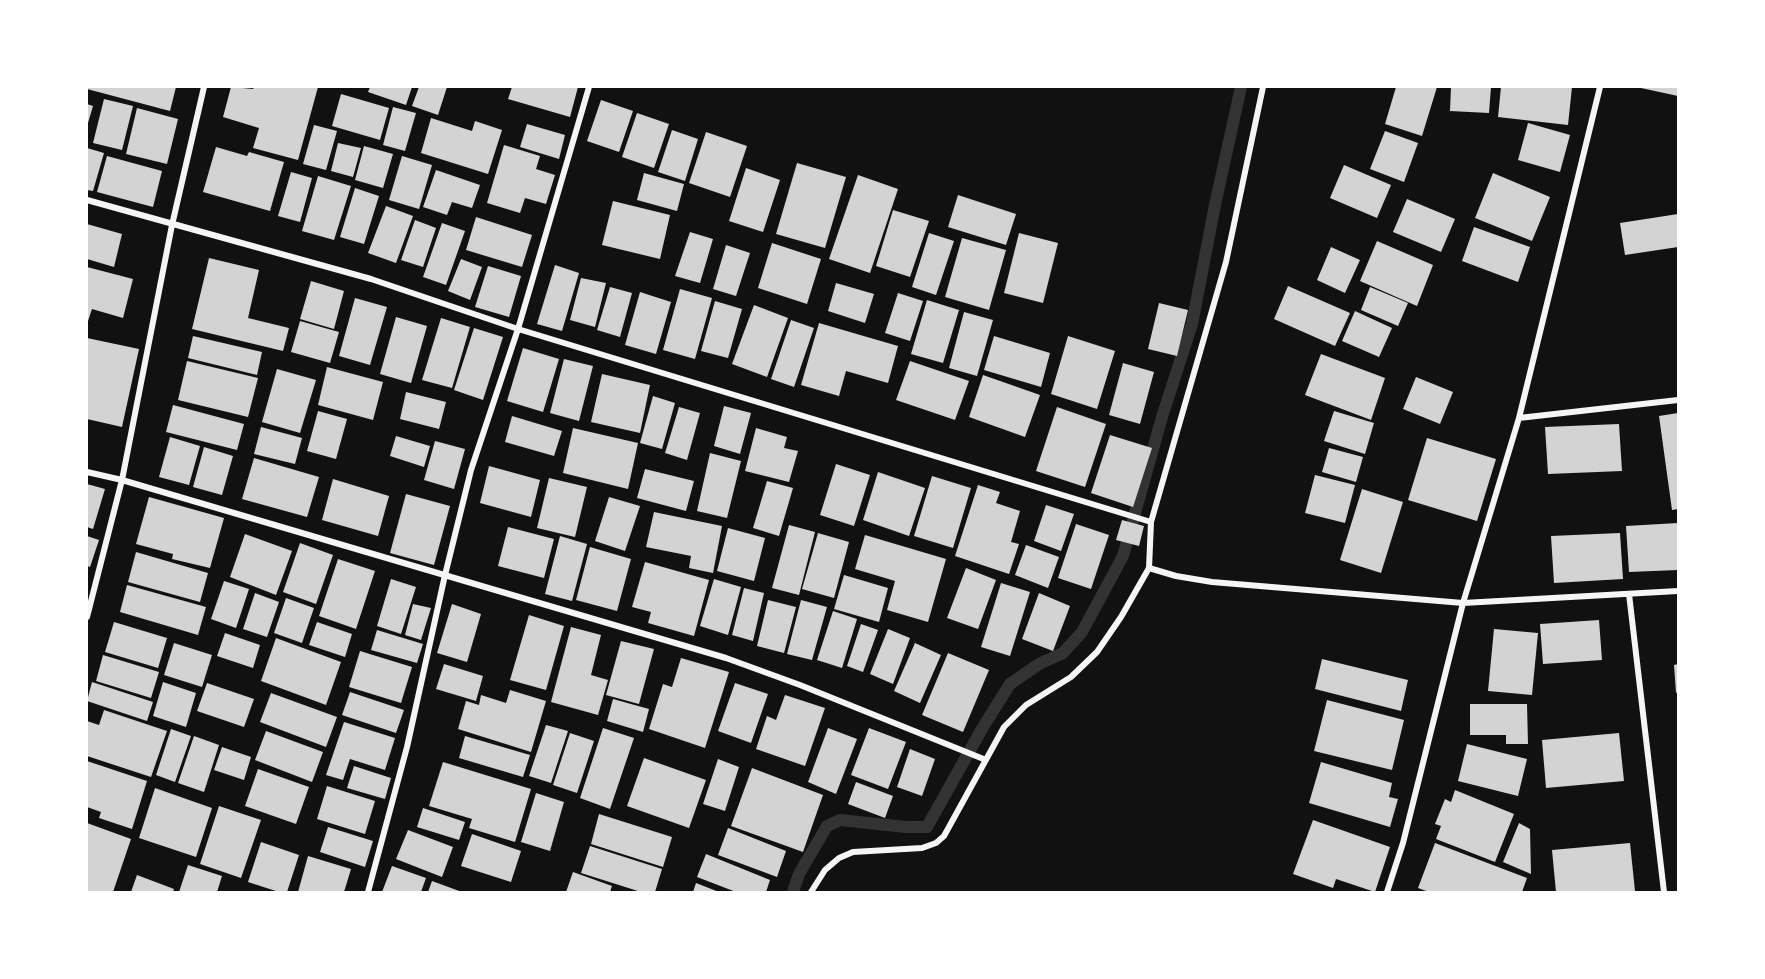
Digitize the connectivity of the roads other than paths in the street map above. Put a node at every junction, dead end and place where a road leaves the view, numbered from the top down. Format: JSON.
{"nodes":[{"id":1,"x":204,"y":87,"type":"edge"},
{"id":2,"x":589,"y":87,"type":"edge"},
{"id":3,"x":1263,"y":87,"type":"edge"},
{"id":4,"x":1600,"y":87,"type":"edge"},
{"id":5,"x":87,"y":200,"type":"edge"},
{"id":6,"x":172,"y":225,"type":"junction"},
{"id":7,"x":518,"y":329,"type":"junction"},
{"id":8,"x":1678,"y":400,"type":"edge"},
{"id":9,"x":1520,"y":418,"type":"junction"},
{"id":10,"x":87,"y":472,"type":"edge"},
{"id":11,"x":122,"y":480,"type":"junction"},
{"id":12,"x":1149,"y":521,"type":"junction"},
{"id":13,"x":1149,"y":568,"type":"junction"},
{"id":14,"x":445,"y":575,"type":"junction"},
{"id":15,"x":1678,"y":591,"type":"edge"},
{"id":16,"x":1629,"y":594,"type":"junction"},
{"id":17,"x":1463,"y":603,"type":"junction"},
{"id":18,"x":87,"y":617,"type":"edge"},
{"id":19,"x":986,"y":760,"type":"junction"},
{"id":20,"x":368,"y":892,"type":"edge"},
{"id":21,"x":811,"y":892,"type":"edge"},
{"id":22,"x":1387,"y":892,"type":"edge"},
{"id":23,"x":1664,"y":892,"type":"edge"}],
"edges":[{"from":1,"to":6,"type":"street"},
{"from":2,"to":7,"type":"street"},
{"from":3,"to":12,"type":"street"},
{"from":4,"to":9,"type":"street"},
{"from":5,"to":6,"type":"street"},
{"from":6,"to":7,"type":"street"},
{"from":6,"to":11,"type":"street"},
{"from":7,"to":12,"type":"street"},
{"from":7,"to":14,"type":"street"},
{"from":8,"to":9,"type":"street"},
{"from":9,"to":17,"type":"street"},
{"from":10,"to":11,"type":"street"},
{"from":11,"to":14,"type":"street"},
{"from":11,"to":18,"type":"street"},
{"from":12,"to":13,"type":"street"},
{"from":13,"to":17,"type":"street"},
{"from":13,"to":19,"type":"street"},
{"from":14,"to":19,"type":"street"},
{"from":14,"to":20,"type":"street"},
{"from":15,"to":16,"type":"street"},
{"from":16,"to":17,"type":"street"},
{"from":16,"to":23,"type":"street"},
{"from":17,"to":22,"type":"street"},
{"from":19,"to":21,"type":"street"}]}
